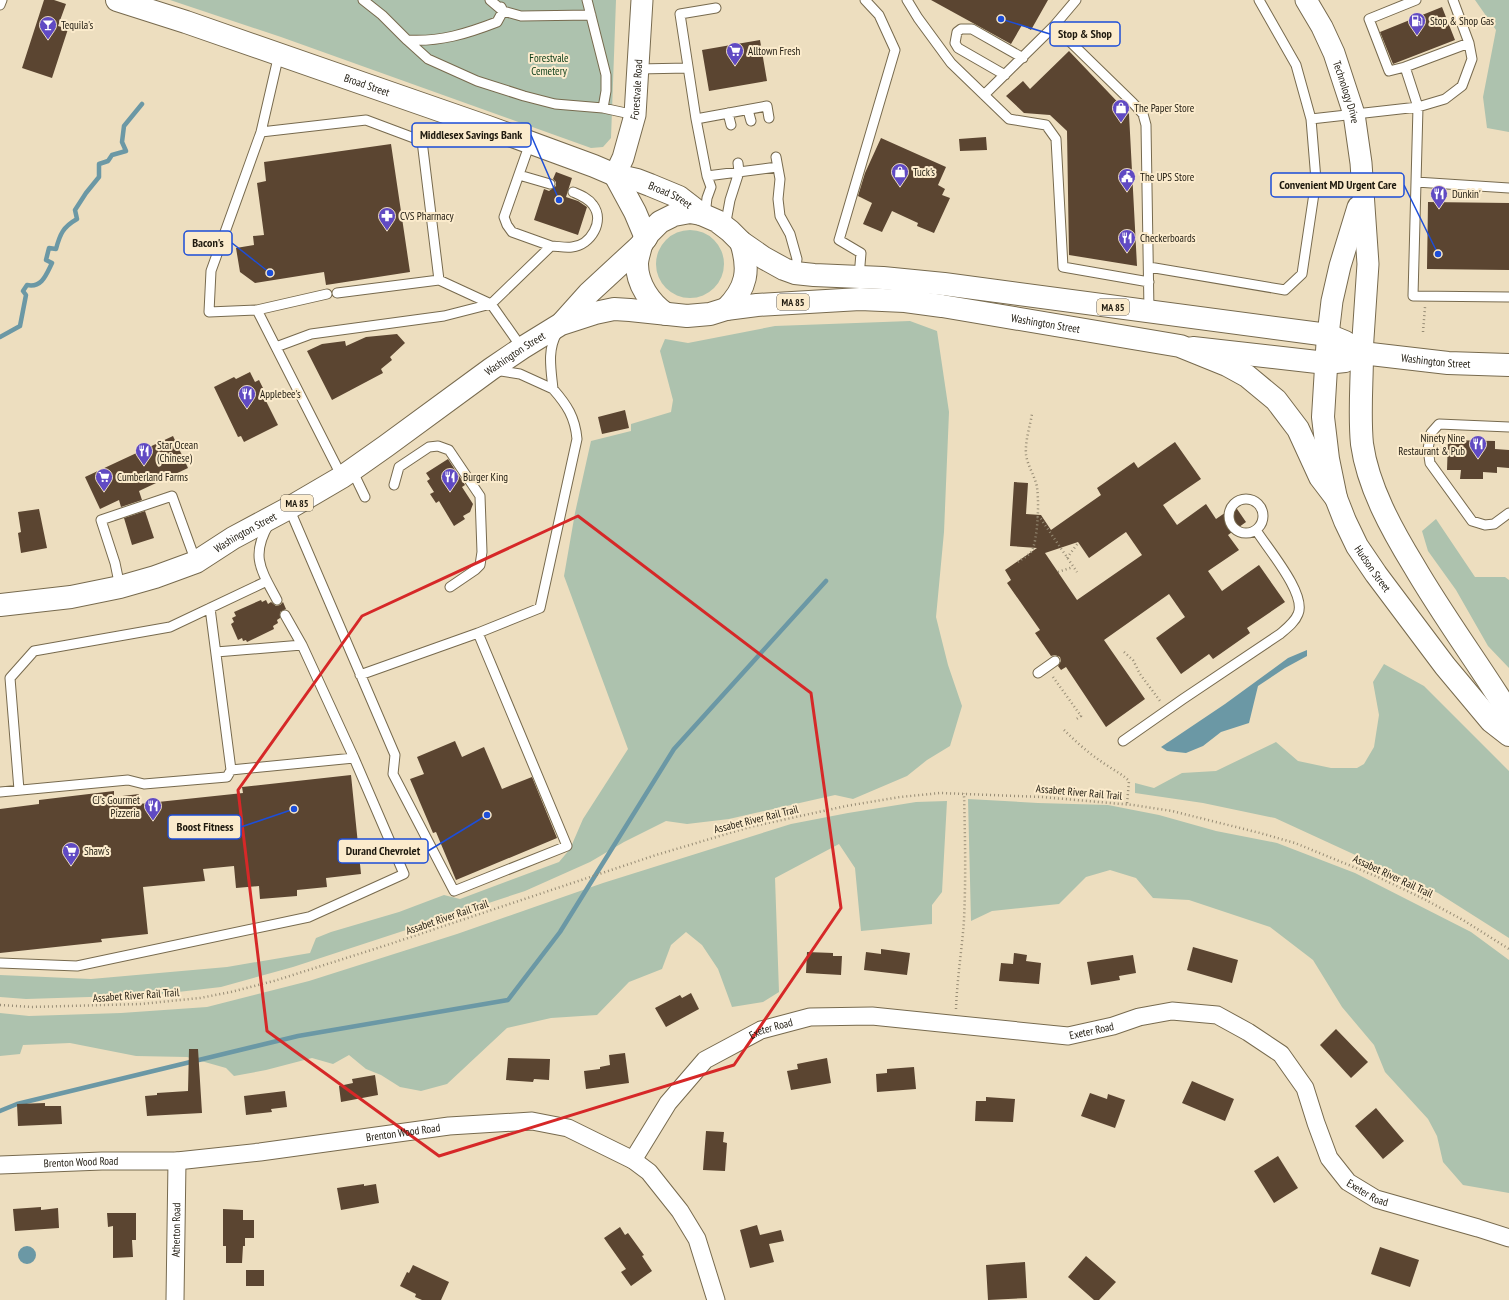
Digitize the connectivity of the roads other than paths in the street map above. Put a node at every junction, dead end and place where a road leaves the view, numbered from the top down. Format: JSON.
{"nodes":[{"id":1,"x":2,"y":0,"type":"edge"},
{"id":2,"x":117,"y":0,"type":"edge"},
{"id":3,"x":364,"y":0,"type":"edge"},
{"id":4,"x":490,"y":0,"type":"edge"},
{"id":5,"x":498,"y":0,"type":"edge"},
{"id":6,"x":587,"y":0,"type":"edge"},
{"id":7,"x":642,"y":0,"type":"edge"},
{"id":8,"x":865,"y":0,"type":"edge"},
{"id":9,"x":907,"y":0,"type":"edge"},
{"id":10,"x":1076,"y":0,"type":"edge"},
{"id":11,"x":1259,"y":0,"type":"edge"},
{"id":12,"x":1306,"y":0,"type":"edge"},
{"id":13,"x":1416,"y":0,"type":"edge"},
{"id":14,"x":1453,"y":0,"type":"edge"},
{"id":15,"x":0,"y":6,"type":"edge"},
{"id":16,"x":716,"y":8,"type":"dead end"},
{"id":17,"x":503,"y":11,"type":"junction"},
{"id":18,"x":591,"y":15,"type":"junction"},
{"id":19,"x":1054,"y":26,"type":"junction"},
{"id":20,"x":407,"y":40,"type":"junction"},
{"id":21,"x":1469,"y":43,"type":"junction"},
{"id":22,"x":279,"y":54,"type":"junction"},
{"id":23,"x":1023,"y":58,"type":"junction"},
{"id":24,"x":1405,"y":67,"type":"junction"},
{"id":25,"x":688,"y":68,"type":"junction"},
{"id":26,"x":638,"y":69,"type":"junction"},
{"id":27,"x":1005,"y":74,"type":"junction"},
{"id":28,"x":984,"y":95,"type":"junction"},
{"id":29,"x":1418,"y":107,"type":"junction"},
{"id":30,"x":604,"y":108,"type":"junction"},
{"id":31,"x":748,"y":110,"type":"junction"},
{"id":32,"x":728,"y":113,"type":"junction"},
{"id":33,"x":1354,"y":114,"type":"junction"},
{"id":34,"x":635,"y":115,"type":"junction"},
{"id":35,"x":769,"y":118,"type":"dead end"},
{"id":36,"x":1311,"y":118,"type":"junction"},
{"id":37,"x":696,"y":119,"type":"junction"},
{"id":38,"x":751,"y":122,"type":"dead end"},
{"id":39,"x":730,"y":125,"type":"dead end"},
{"id":40,"x":261,"y":132,"type":"junction"},
{"id":41,"x":530,"y":143,"type":"junction"},
{"id":42,"x":776,"y":157,"type":"dead end"},
{"id":43,"x":759,"y":159,"type":"dead end"},
{"id":44,"x":738,"y":167,"type":"junction"},
{"id":45,"x":777,"y":167,"type":"junction"},
{"id":46,"x":761,"y":169,"type":"junction"},
{"id":47,"x":519,"y":175,"type":"junction"},
{"id":48,"x":614,"y":175,"type":"junction"},
{"id":49,"x":706,"y":176,"type":"junction"},
{"id":50,"x":1416,"y":182,"type":"junction"},
{"id":51,"x":550,"y":184,"type":"dead end"},
{"id":52,"x":1509,"y":188,"type":"edge"},
{"id":53,"x":1363,"y":191,"type":"junction"},
{"id":54,"x":572,"y":192,"type":"dead end"},
{"id":55,"x":703,"y":214,"type":"junction"},
{"id":56,"x":725,"y":227,"type":"junction"},
{"id":57,"x":643,"y":242,"type":"junction"},
{"id":58,"x":741,"y":242,"type":"junction"},
{"id":59,"x":550,"y":246,"type":"junction"},
{"id":60,"x":1148,"y":267,"type":"junction"},
{"id":61,"x":795,"y":273,"type":"junction"},
{"id":62,"x":439,"y":280,"type":"junction"},
{"id":63,"x":1149,"y":282,"type":"junction"},
{"id":64,"x":860,"y":288,"type":"junction"},
{"id":65,"x":337,"y":293,"type":"dead end"},
{"id":66,"x":327,"y":294,"type":"dead end"},
{"id":67,"x":1509,"y":298,"type":"edge"},
{"id":68,"x":491,"y":304,"type":"junction"},
{"id":69,"x":726,"y":309,"type":"junction"},
{"id":70,"x":257,"y":310,"type":"junction"},
{"id":71,"x":1149,"y":311,"type":"junction"},
{"id":72,"x":666,"y":314,"type":"junction"},
{"id":73,"x":561,"y":324,"type":"junction"},
{"id":74,"x":1328,"y":335,"type":"junction"},
{"id":75,"x":1180,"y":346,"type":"junction"},
{"id":76,"x":276,"y":347,"type":"junction"},
{"id":77,"x":522,"y":348,"type":"junction"},
{"id":78,"x":1362,"y":353,"type":"junction"},
{"id":79,"x":1326,"y":363,"type":"junction"},
{"id":80,"x":1509,"y":365,"type":"edge"},
{"id":81,"x":491,"y":369,"type":"junction"},
{"id":82,"x":553,"y":388,"type":"junction"},
{"id":83,"x":1509,"y":427,"type":"edge"},
{"id":84,"x":347,"y":473,"type":"junction"},
{"id":85,"x":394,"y":485,"type":"dead end"},
{"id":86,"x":365,"y":498,"type":"dead end"},
{"id":87,"x":1336,"y":498,"type":"junction"},
{"id":88,"x":281,"y":512,"type":"junction"},
{"id":89,"x":1509,"y":513,"type":"edge"},
{"id":90,"x":1256,"y":530,"type":"dead end"},
{"id":91,"x":196,"y":562,"type":"junction"},
{"id":92,"x":266,"y":581,"type":"junction"},
{"id":93,"x":120,"y":587,"type":"junction"},
{"id":94,"x":450,"y":587,"type":"dead end"},
{"id":95,"x":277,"y":600,"type":"dead end"},
{"id":96,"x":0,"y":605,"type":"edge"},
{"id":97,"x":210,"y":608,"type":"junction"},
{"id":98,"x":285,"y":615,"type":"dead end"},
{"id":99,"x":478,"y":633,"type":"junction"},
{"id":100,"x":302,"y":646,"type":"junction"},
{"id":101,"x":216,"y":652,"type":"junction"},
{"id":102,"x":1055,"y":661,"type":"dead end"},
{"id":103,"x":1038,"y":673,"type":"dead end"},
{"id":104,"x":360,"y":675,"type":"junction"},
{"id":105,"x":1509,"y":713,"type":"edge"},
{"id":106,"x":1509,"y":735,"type":"edge"},
{"id":107,"x":1123,"y":741,"type":"dead end"},
{"id":108,"x":354,"y":758,"type":"junction"},
{"id":109,"x":231,"y":770,"type":"junction"},
{"id":110,"x":19,"y":790,"type":"junction"},
{"id":111,"x":0,"y":792,"type":"edge"},
{"id":112,"x":0,"y":963,"type":"edge"},
{"id":113,"x":633,"y":1160,"type":"junction"},
{"id":114,"x":178,"y":1161,"type":"junction"},
{"id":115,"x":0,"y":1165,"type":"edge"},
{"id":116,"x":1509,"y":1238,"type":"edge"},
{"id":117,"x":175,"y":1300,"type":"edge"},
{"id":118,"x":716,"y":1300,"type":"edge"}],
"edges":[{"from":1,"to":15,"type":"lane"},
{"from":2,"to":22,"type":"main road","name":"Broad Street"},
{"from":3,"to":20,"type":"lane"},
{"from":4,"to":17,"type":"lane"},
{"from":5,"to":17,"type":"lane"},
{"from":6,"to":18,"type":"lane"},
{"from":7,"to":26,"type":"street","name":"Forestvale Road"},
{"from":8,"to":64,"type":"lane"},
{"from":9,"to":28,"type":"lane"},
{"from":10,"to":19,"type":"lane"},
{"from":11,"to":36,"type":"lane"},
{"from":12,"to":33,"type":"street","name":"Technology Drive"},
{"from":13,"to":24,"type":"lane"},
{"from":14,"to":21,"type":"lane"},
{"from":16,"to":25,"type":"lane"},
{"from":17,"to":18,"type":"lane"},
{"from":17,"to":20,"type":"lane"},
{"from":18,"to":30,"type":"lane"},
{"from":19,"to":23,"type":"lane"},
{"from":19,"to":60,"type":"lane"},
{"from":20,"to":30,"type":"lane"},
{"from":21,"to":24,"type":"lane"},
{"from":21,"to":29,"type":"lane"},
{"from":22,"to":40,"type":"lane"},
{"from":22,"to":41,"type":"main road","name":"Broad Street"},
{"from":23,"to":27,"type":"lane"},
{"from":23,"to":27,"type":"lane"},
{"from":24,"to":29,"type":"lane"},
{"from":25,"to":26,"type":"lane"},
{"from":25,"to":37,"type":"lane"},
{"from":26,"to":34,"type":"street","name":"Forestvale Road"},
{"from":27,"to":28,"type":"lane"},
{"from":28,"to":63,"type":"lane"},
{"from":29,"to":33,"type":"lane"},
{"from":29,"to":50,"type":"lane"},
{"from":30,"to":34,"type":"lane"},
{"from":31,"to":32,"type":"lane"},
{"from":31,"to":35,"type":"lane"},
{"from":31,"to":38,"type":"lane"},
{"from":32,"to":37,"type":"lane"},
{"from":32,"to":39,"type":"lane"},
{"from":33,"to":36,"type":"lane"},
{"from":33,"to":53,"type":"street","name":"Technology Drive"},
{"from":34,"to":48,"type":"street","name":"Forestvale Road"},
{"from":36,"to":60,"type":"lane"},
{"from":37,"to":49,"type":"lane"},
{"from":40,"to":62,"type":"lane"},
{"from":40,"to":70,"type":"lane"},
{"from":41,"to":47,"type":"lane"},
{"from":41,"to":48,"type":"main road","name":"Broad Street"},
{"from":42,"to":45,"type":"lane"},
{"from":43,"to":46,"type":"lane"},
{"from":44,"to":46,"type":"lane"},
{"from":44,"to":49,"type":"lane"},
{"from":44,"to":56,"type":"lane"},
{"from":45,"to":46,"type":"lane"},
{"from":45,"to":61,"type":"lane"},
{"from":47,"to":51,"type":"lane"},
{"from":47,"to":59,"type":"lane"},
{"from":48,"to":55,"type":"main road","name":"Broad Street"},
{"from":48,"to":57,"type":"main road"},
{"from":49,"to":55,"type":"lane"},
{"from":50,"to":52,"type":"lane"},
{"from":50,"to":67,"type":"lane"},
{"from":53,"to":74,"type":"street","name":"Technology Drive"},
{"from":53,"to":78,"type":"street","name":"Technology Drive"},
{"from":54,"to":59,"type":"lane"},
{"from":55,"to":56,"type":"main road","name":"Washington Street","number":"MA 85"},
{"from":55,"to":57,"type":"main road","name":"Washington Street","number":"MA 85"},
{"from":56,"to":58,"type":"main road","name":"Washington Street","number":"MA 85"},
{"from":57,"to":72,"type":"main road","name":"Washington Street"},
{"from":57,"to":73,"type":"main road","name":"Washington Street","number":"MA 85"},
{"from":58,"to":61,"type":"main road","name":"Washington Street","number":"MA 85"},
{"from":58,"to":69,"type":"main road"},
{"from":59,"to":68,"type":"lane"},
{"from":60,"to":63,"type":"lane"},
{"from":61,"to":64,"type":"main road","name":"Washington Street","number":"MA 85"},
{"from":62,"to":65,"type":"lane"},
{"from":62,"to":68,"type":"lane"},
{"from":63,"to":71,"type":"lane"},
{"from":64,"to":69,"type":"main road","name":"Washington Street","number":"MA 85"},
{"from":64,"to":71,"type":"main road","name":"Washington Street","number":"MA 85"},
{"from":64,"to":75,"type":"main road","name":"Washington Street","number":"MA 85"},
{"from":66,"to":70,"type":"lane"},
{"from":68,"to":76,"type":"lane"},
{"from":68,"to":77,"type":"lane"},
{"from":69,"to":72,"type":"main road","name":"Washington Street","number":"MA 85"},
{"from":70,"to":76,"type":"lane"},
{"from":71,"to":74,"type":"main road","name":"Washington Street","number":"MA 85"},
{"from":72,"to":73,"type":"main road","name":"Washington Street","number":"MA 85"},
{"from":73,"to":77,"type":"main road","name":"Washington Street","number":"MA 85"},
{"from":73,"to":82,"type":"lane"},
{"from":74,"to":78,"type":"main road","name":"Washington Street","number":"MA 85"},
{"from":74,"to":79,"type":"main road","name":"Hudson Street"},
{"from":75,"to":79,"type":"main road","name":"Washington Street","number":"MA 85"},
{"from":75,"to":87,"type":"main road"},
{"from":76,"to":84,"type":"lane"},
{"from":77,"to":81,"type":"main road","name":"Washington Street","number":"MA 85"},
{"from":78,"to":79,"type":"main road","name":"Washington Street","number":"MA 85"},
{"from":78,"to":80,"type":"main road","name":"Washington Street","number":"MA 85"},
{"from":78,"to":105,"type":"main road"},
{"from":79,"to":87,"type":"main road","name":"Hudson Street"},
{"from":81,"to":82,"type":"lane"},
{"from":81,"to":84,"type":"main road","name":"Washington Street","number":"MA 85"},
{"from":82,"to":99,"type":"lane"},
{"from":83,"to":89,"type":"lane"},
{"from":84,"to":86,"type":"lane"},
{"from":84,"to":88,"type":"main road","name":"Washington Street","number":"MA 85"},
{"from":85,"to":94,"type":"lane"},
{"from":87,"to":106,"type":"main road","name":"Hudson Street"},
{"from":88,"to":91,"type":"main road","name":"Washington Street","number":"MA 85"},
{"from":88,"to":92,"type":"lane"},
{"from":88,"to":104,"type":"lane"},
{"from":90,"to":107,"type":"lane"},
{"from":91,"to":93,"type":"main road","name":"Washington Street","number":"MA 85"},
{"from":91,"to":93,"type":"lane"},
{"from":92,"to":95,"type":"lane"},
{"from":92,"to":97,"type":"lane"},
{"from":93,"to":96,"type":"main road","name":"Washington Street","number":"MA 85"},
{"from":97,"to":101,"type":"lane"},
{"from":97,"to":110,"type":"lane"},
{"from":98,"to":100,"type":"lane"},
{"from":99,"to":104,"type":"lane"},
{"from":99,"to":104,"type":"lane"},
{"from":100,"to":101,"type":"lane"},
{"from":100,"to":108,"type":"lane"},
{"from":101,"to":109,"type":"lane"},
{"from":102,"to":103,"type":"lane"},
{"from":108,"to":109,"type":"lane"},
{"from":108,"to":112,"type":"lane"},
{"from":109,"to":110,"type":"lane"},
{"from":110,"to":111,"type":"lane"},
{"from":113,"to":114,"type":"street","name":"Brenton Wood Road"},
{"from":113,"to":116,"type":"street","name":"Exeter Road"},
{"from":113,"to":118,"type":"street","name":"Brenton Wood Road"},
{"from":114,"to":115,"type":"street","name":"Brenton Wood Road"},
{"from":114,"to":117,"type":"street","name":"Atherton Road"}]}
